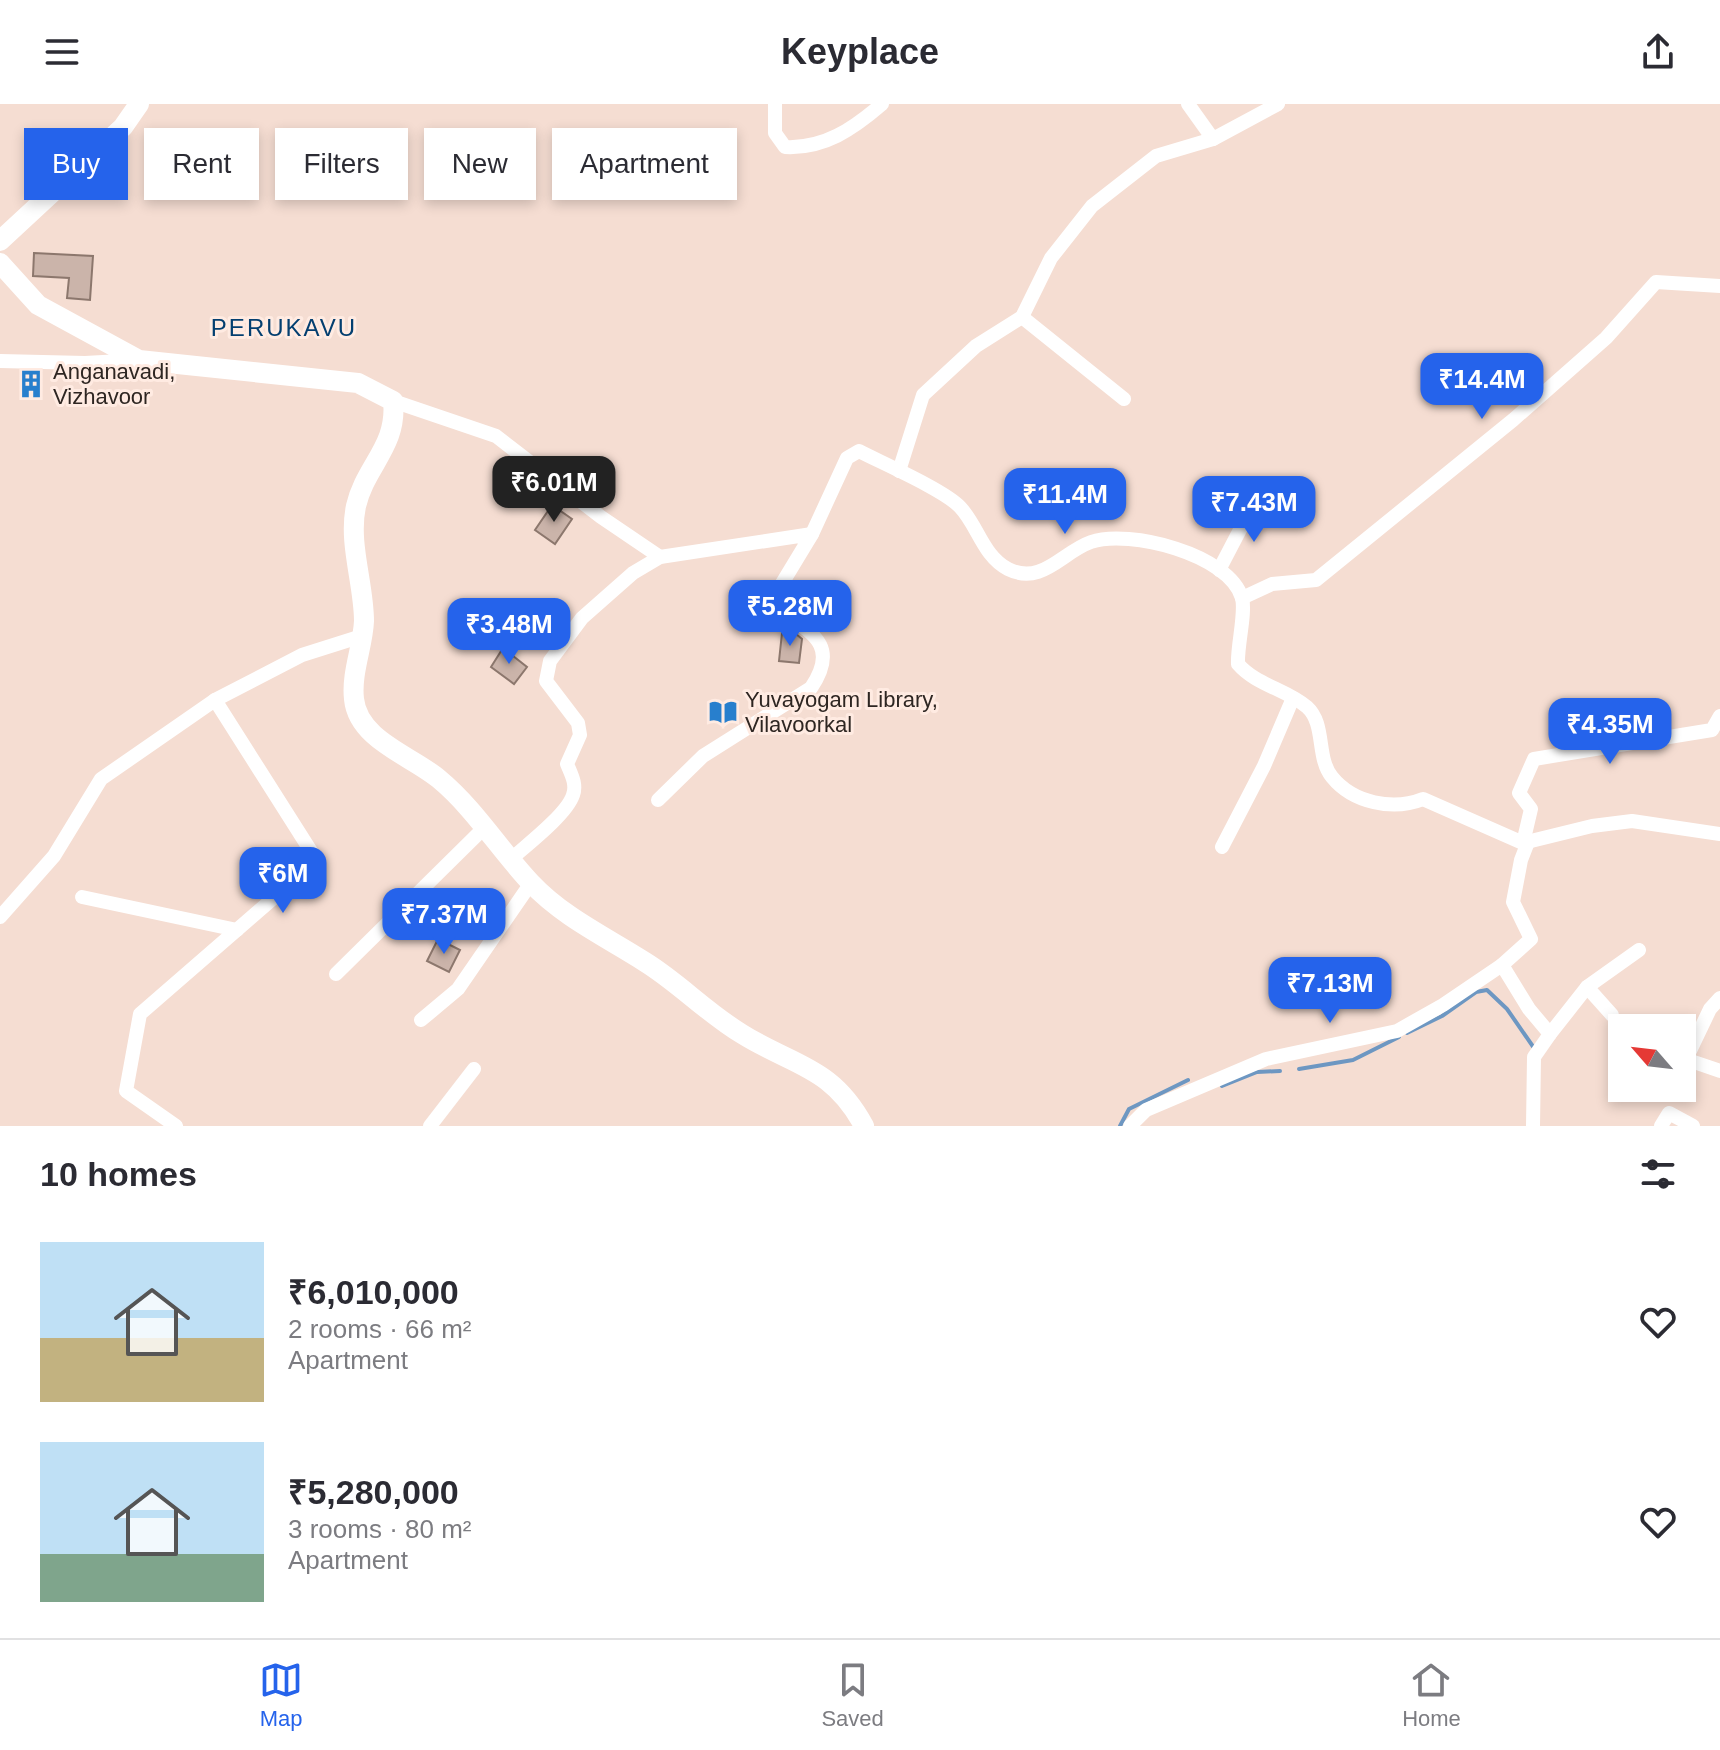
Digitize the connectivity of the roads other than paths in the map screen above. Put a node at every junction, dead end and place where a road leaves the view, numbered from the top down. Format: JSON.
{"nodes":[{"id":1,"x":139,"y":104,"type":"edge"},
{"id":2,"x":775,"y":104,"type":"edge"},
{"id":3,"x":882,"y":104,"type":"edge"},
{"id":4,"x":1188,"y":104,"type":"edge"},
{"id":5,"x":1278,"y":104,"type":"edge"},
{"id":6,"x":1213,"y":139,"type":"junction"},
{"id":7,"x":0,"y":241,"type":"edge"},
{"id":8,"x":0,"y":263,"type":"edge"},
{"id":9,"x":1720,"y":286,"type":"edge"},
{"id":10,"x":1022,"y":317,"type":"junction"},
{"id":11,"x":139,"y":360,"type":"junction"},
{"id":12,"x":0,"y":361,"type":"edge"},
{"id":13,"x":1124,"y":399,"type":"dead end"},
{"id":14,"x":393,"y":401,"type":"junction"},
{"id":15,"x":899,"y":471,"type":"junction"},
{"id":16,"x":1255,"y":501,"type":"dead end"},
{"id":17,"x":812,"y":534,"type":"junction"},
{"id":18,"x":660,"y":557,"type":"junction"},
{"id":19,"x":1219,"y":570,"type":"junction"},
{"id":20,"x":1242,"y":598,"type":"junction"},
{"id":21,"x":362,"y":636,"type":"junction"},
{"id":22,"x":1293,"y":698,"type":"junction"},
{"id":23,"x":215,"y":700,"type":"junction"},
{"id":24,"x":1720,"y":716,"type":"edge"},
{"id":25,"x":658,"y":800,"type":"dead end"},
{"id":26,"x":486,"y":826,"type":"junction"},
{"id":27,"x":1720,"y":834,"type":"edge"},
{"id":28,"x":1526,"y":842,"type":"junction"},
{"id":29,"x":1222,"y":847,"type":"dead end"},
{"id":30,"x":511,"y":859,"type":"junction"},
{"id":31,"x":531,"y":883,"type":"junction"},
{"id":32,"x":82,"y":897,"type":"dead end"},
{"id":33,"x":0,"y":917,"type":"edge"},
{"id":34,"x":237,"y":930,"type":"junction"},
{"id":35,"x":1639,"y":950,"type":"dead end"},
{"id":36,"x":1502,"y":965,"type":"junction"},
{"id":37,"x":336,"y":974,"type":"dead end"},
{"id":38,"x":1587,"y":987,"type":"junction"},
{"id":39,"x":1720,"y":998,"type":"edge"},
{"id":40,"x":1611,"y":1014,"type":"edge"},
{"id":41,"x":421,"y":1020,"type":"dead end"},
{"id":42,"x":1550,"y":1034,"type":"junction"},
{"id":43,"x":474,"y":1069,"type":"dead end"},
{"id":44,"x":1720,"y":1071,"type":"edge"},
{"id":45,"x":176,"y":1126,"type":"edge"},
{"id":46,"x":430,"y":1126,"type":"edge"},
{"id":47,"x":864,"y":1126,"type":"edge"},
{"id":48,"x":1130,"y":1126,"type":"edge"},
{"id":49,"x":1533,"y":1126,"type":"edge"},
{"id":50,"x":1661,"y":1126,"type":"edge"},
{"id":51,"x":1693,"y":1126,"type":"edge"}],
"edges":[{"from":1,"to":7,"type":"street"},
{"from":2,"to":3,"type":"street"},
{"from":4,"to":6,"type":"street"},
{"from":5,"to":6,"type":"street"},
{"from":6,"to":10,"type":"street"},
{"from":8,"to":11,"type":"street"},
{"from":9,"to":20,"type":"street"},
{"from":10,"to":13,"type":"street"},
{"from":10,"to":15,"type":"street"},
{"from":11,"to":12,"type":"street"},
{"from":11,"to":14,"type":"street"},
{"from":14,"to":18,"type":"street"},
{"from":14,"to":21,"type":"street"},
{"from":15,"to":17,"type":"street"},
{"from":15,"to":19,"type":"street"},
{"from":16,"to":19,"type":"street"},
{"from":17,"to":18,"type":"street"},
{"from":17,"to":25,"type":"street"},
{"from":18,"to":30,"type":"street"},
{"from":19,"to":20,"type":"street"},
{"from":20,"to":22,"type":"street"},
{"from":21,"to":23,"type":"street"},
{"from":21,"to":26,"type":"street"},
{"from":22,"to":28,"type":"street"},
{"from":22,"to":29,"type":"street"},
{"from":23,"to":33,"type":"street"},
{"from":23,"to":34,"type":"street"},
{"from":24,"to":28,"type":"street"},
{"from":26,"to":30,"type":"street"},
{"from":26,"to":37,"type":"street"},
{"from":27,"to":28,"type":"street"},
{"from":28,"to":36,"type":"street"},
{"from":30,"to":31,"type":"street"},
{"from":31,"to":41,"type":"street"},
{"from":31,"to":47,"type":"street"},
{"from":32,"to":34,"type":"street"},
{"from":34,"to":45,"type":"street"},
{"from":35,"to":38,"type":"street"},
{"from":36,"to":42,"type":"street"},
{"from":36,"to":48,"type":"street"},
{"from":38,"to":40,"type":"street"},
{"from":38,"to":42,"type":"street"},
{"from":39,"to":44,"type":"street"},
{"from":42,"to":49,"type":"street"},
{"from":43,"to":46,"type":"street"},
{"from":50,"to":51,"type":"street"}]}
